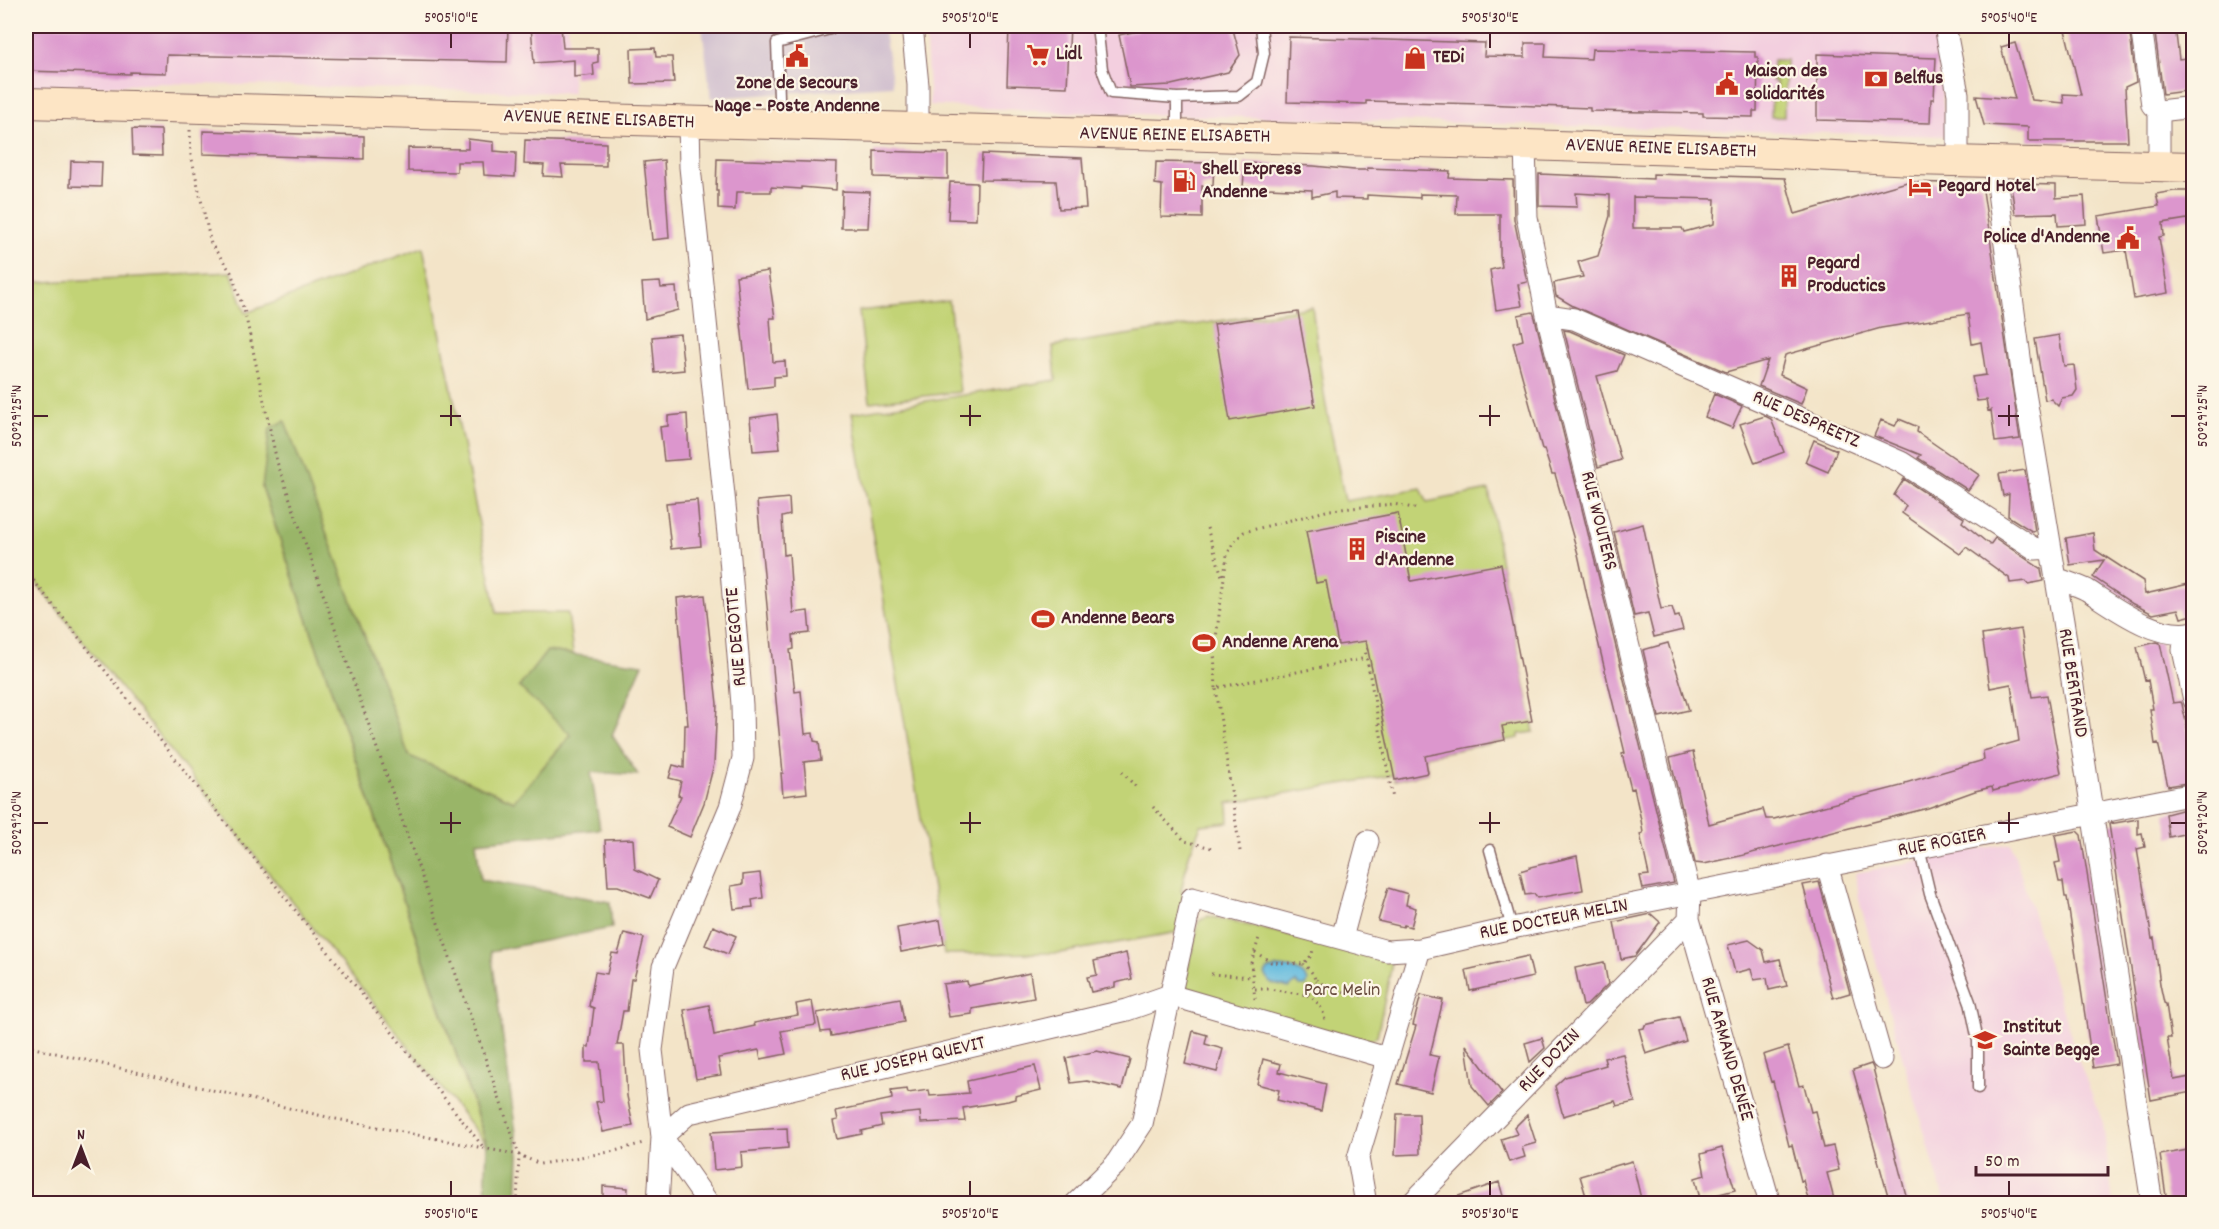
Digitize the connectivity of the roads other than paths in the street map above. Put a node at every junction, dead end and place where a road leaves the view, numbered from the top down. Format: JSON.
{"nodes":[{"id":1,"x":835,"y":26,"type":"edge"},
{"id":2,"x":912,"y":26,"type":"edge"},
{"id":3,"x":1096,"y":26,"type":"edge"},
{"id":4,"x":1261,"y":26,"type":"edge"},
{"id":5,"x":1945,"y":26,"type":"edge"},
{"id":6,"x":2141,"y":26,"type":"edge"},
{"id":7,"x":1176,"y":98,"type":"junction"},
{"id":8,"x":26,"y":104,"type":"edge"},
{"id":9,"x":2193,"y":106,"type":"edge"},
{"id":10,"x":2159,"y":111,"type":"junction"},
{"id":11,"x":689,"y":123,"type":"junction"},
{"id":12,"x":780,"y":124,"type":"junction"},
{"id":13,"x":918,"y":128,"type":"junction"},
{"id":14,"x":1176,"y":136,"type":"junction"},
{"id":15,"x":1525,"y":145,"type":"junction"},
{"id":16,"x":1958,"y":161,"type":"junction"},
{"id":17,"x":1994,"y":162,"type":"junction"},
{"id":18,"x":2159,"y":165,"type":"junction"},
{"id":19,"x":2193,"y":167,"type":"edge"},
{"id":20,"x":1547,"y":315,"type":"junction"},
{"id":21,"x":2051,"y":548,"type":"junction"},
{"id":22,"x":2056,"y":578,"type":"junction"},
{"id":23,"x":2189,"y":633,"type":"edge"},
{"id":24,"x":2193,"y":700,"type":"edge"},
{"id":25,"x":2193,"y":794,"type":"edge"},
{"id":26,"x":2092,"y":814,"type":"junction"},
{"id":27,"x":1368,"y":841,"type":"dead end"},
{"id":28,"x":1919,"y":848,"type":"junction"},
{"id":29,"x":1490,"y":850,"type":"dead end"},
{"id":30,"x":1827,"y":866,"type":"junction"},
{"id":31,"x":1690,"y":894,"type":"junction"},
{"id":32,"x":1689,"y":919,"type":"junction"},
{"id":33,"x":1512,"y":928,"type":"junction"},
{"id":34,"x":1342,"y":938,"type":"junction"},
{"id":35,"x":1420,"y":949,"type":"junction"},
{"id":36,"x":1170,"y":995,"type":"junction"},
{"id":37,"x":1388,"y":1058,"type":"junction"},
{"id":38,"x":1882,"y":1059,"type":"dead end"},
{"id":39,"x":1978,"y":1088,"type":"dead end"},
{"id":40,"x":662,"y":1137,"type":"junction"},
{"id":41,"x":658,"y":1203,"type":"edge"},
{"id":42,"x":709,"y":1203,"type":"edge"},
{"id":43,"x":1075,"y":1203,"type":"edge"},
{"id":44,"x":1366,"y":1203,"type":"edge"},
{"id":45,"x":1411,"y":1203,"type":"edge"},
{"id":46,"x":1770,"y":1203,"type":"edge"},
{"id":47,"x":2152,"y":1203,"type":"edge"}],
"edges":[{"from":1,"to":12,"type":"lane"},
{"from":2,"to":13,"type":"street"},
{"from":3,"to":7,"type":"lane"},
{"from":4,"to":7,"type":"lane"},
{"from":5,"to":16,"type":"street"},
{"from":6,"to":10,"type":"street"},
{"from":7,"to":14,"type":"lane"},
{"from":8,"to":11,"type":"main road","name":"AVENUE REINE ELISABETH"},
{"from":9,"to":10,"type":"street"},
{"from":10,"to":18,"type":"street"},
{"from":11,"to":12,"type":"main road","name":"AVENUE REINE ELISABETH"},
{"from":11,"to":40,"type":"street","name":"RUE DEGOTTE"},
{"from":12,"to":13,"type":"main road","name":"AVENUE REINE ELISABETH"},
{"from":13,"to":14,"type":"main road","name":"AVENUE REINE ELISABETH"},
{"from":14,"to":15,"type":"main road","name":"AVENUE REINE ELISABETH"},
{"from":15,"to":16,"type":"main road","name":"AVENUE REINE ELISABETH"},
{"from":15,"to":20,"type":"street","name":"RUE WOUTERS"},
{"from":16,"to":17,"type":"main road","name":"AVENUE REINE ELISABETH"},
{"from":17,"to":18,"type":"main road","name":"AVENUE REINE ELISABETH"},
{"from":17,"to":21,"type":"street","name":"RUE BERTRAND"},
{"from":18,"to":19,"type":"main road","name":"AVENUE REINE ELISABETH"},
{"from":20,"to":21,"type":"street","name":"RUE DESPREETZ"},
{"from":20,"to":31,"type":"street","name":"RUE WOUTERS"},
{"from":21,"to":22,"type":"street","name":"RUE BERTRAND"},
{"from":22,"to":23,"type":"street"},
{"from":22,"to":26,"type":"street","name":"RUE BERTRAND"},
{"from":23,"to":24,"type":"street"},
{"from":25,"to":26,"type":"street","name":"RUE ROGIER"},
{"from":26,"to":28,"type":"street","name":"RUE ROGIER"},
{"from":26,"to":47,"type":"street","name":"RUE BERTRAND"},
{"from":27,"to":34,"type":"street"},
{"from":28,"to":30,"type":"street","name":"RUE ROGIER"},
{"from":28,"to":39,"type":"lane"},
{"from":29,"to":33,"type":"lane"},
{"from":30,"to":31,"type":"street","name":"RUE ROGIER"},
{"from":30,"to":38,"type":"street"},
{"from":31,"to":32,"type":"street","name":"RUE ARMAND DENÉE"},
{"from":31,"to":33,"type":"street","name":"RUE DOCTEUR MELIN"},
{"from":32,"to":45,"type":"street","name":"RUE DOZIN"},
{"from":32,"to":46,"type":"street","name":"RUE ARMAND DENÉE"},
{"from":33,"to":35,"type":"street","name":"RUE DOCTEUR MELIN"},
{"from":34,"to":35,"type":"street","name":"RUE DOCTEUR MELIN"},
{"from":34,"to":36,"type":"street","name":"RUE DOCTEUR MELIN"},
{"from":35,"to":37,"type":"street"},
{"from":36,"to":37,"type":"street"},
{"from":36,"to":40,"type":"street","name":"RUE JOSEPH QUEVIT"},
{"from":36,"to":43,"type":"street"},
{"from":37,"to":44,"type":"street"},
{"from":40,"to":41,"type":"street","name":"RUE DEGOTTE"},
{"from":40,"to":42,"type":"street"}]}
